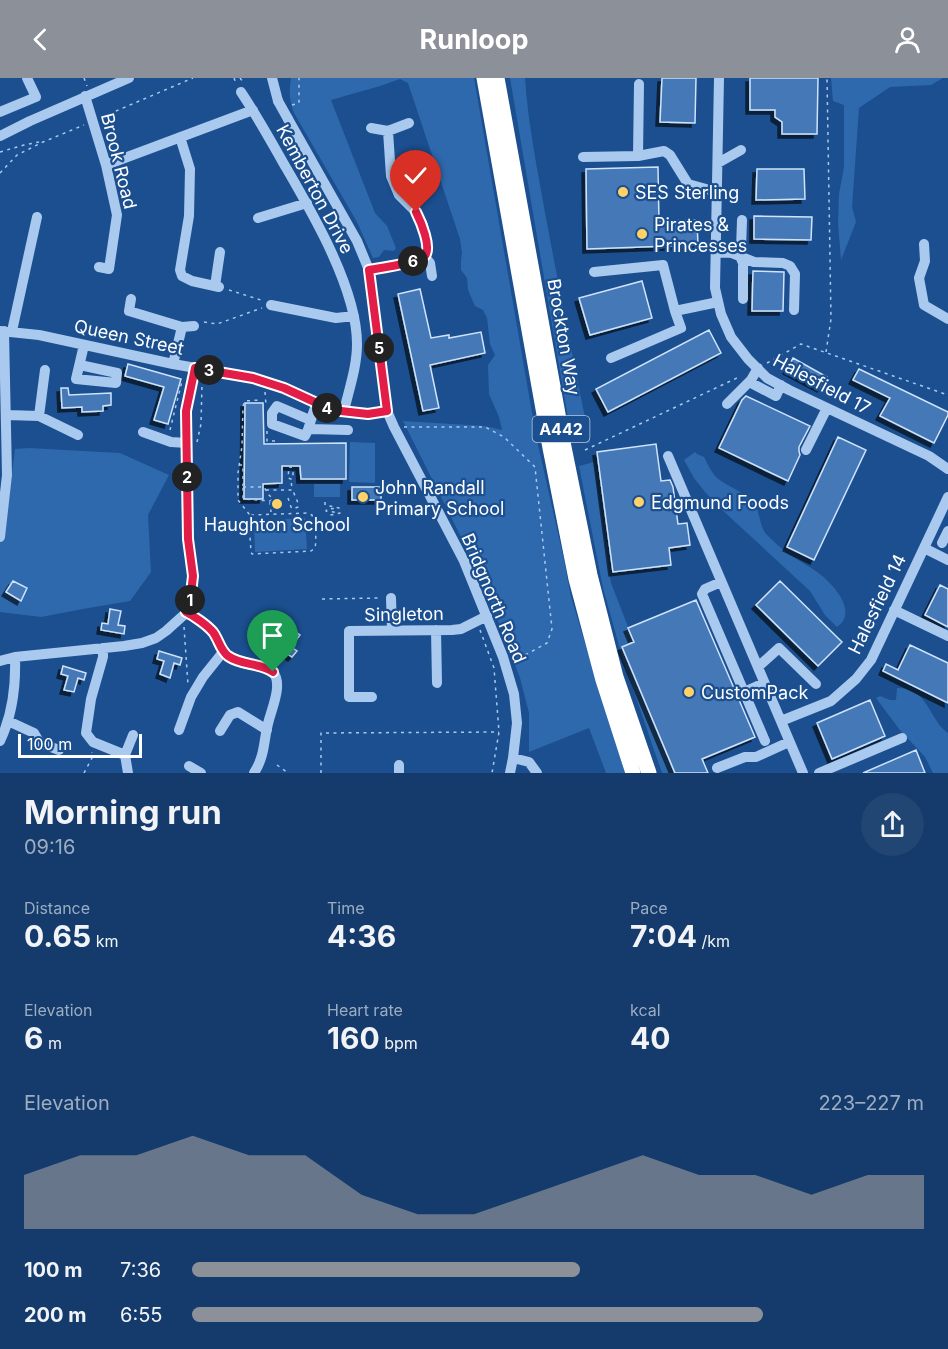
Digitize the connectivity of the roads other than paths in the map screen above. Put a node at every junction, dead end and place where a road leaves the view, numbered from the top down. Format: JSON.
{"nodes":[{"id":1,"x":27,"y":78,"type":"edge"},
{"id":2,"x":129,"y":78,"type":"edge"},
{"id":3,"x":272,"y":78,"type":"edge"},
{"id":4,"x":484,"y":78,"type":"edge"},
{"id":5,"x":497,"y":78,"type":"edge"},
{"id":6,"x":719,"y":78,"type":"edge"},
{"id":7,"x":639,"y":84,"type":"dead end"},
{"id":8,"x":241,"y":92,"type":"dead end"},
{"id":9,"x":85,"y":96,"type":"junction"},
{"id":10,"x":253,"y":110,"type":"junction"},
{"id":11,"x":0,"y":112,"type":"edge"},
{"id":12,"x":409,"y":123,"type":"dead end"},
{"id":13,"x":371,"y":128,"type":"dead end"},
{"id":14,"x":387,"y":131,"type":"junction"},
{"id":15,"x":0,"y":136,"type":"edge"},
{"id":16,"x":180,"y":137,"type":"junction"},
{"id":17,"x":741,"y":150,"type":"dead end"},
{"id":18,"x":638,"y":156,"type":"junction"},
{"id":19,"x":583,"y":157,"type":"dead end"},
{"id":20,"x":718,"y":163,"type":"junction"},
{"id":21,"x":106,"y":165,"type":"junction"},
{"id":22,"x":717,"y":192,"type":"junction"},
{"id":23,"x":307,"y":203,"type":"junction"},
{"id":24,"x":263,"y":216,"type":"dead end"},
{"id":25,"x":38,"y":217,"type":"dead end"},
{"id":26,"x":742,"y":220,"type":"dead end"},
{"id":27,"x":924,"y":243,"type":"dead end"},
{"id":28,"x":220,"y":252,"type":"dead end"},
{"id":29,"x":716,"y":252,"type":"junction"},
{"id":30,"x":424,"y":256,"type":"junction"},
{"id":31,"x":740,"y":256,"type":"junction"},
{"id":32,"x":108,"y":269,"type":"dead end"},
{"id":33,"x":369,"y":270,"type":"junction"},
{"id":34,"x":594,"y":272,"type":"dead end"},
{"id":35,"x":432,"y":276,"type":"dead end"},
{"id":36,"x":131,"y":298,"type":"dead end"},
{"id":37,"x":743,"y":299,"type":"dead end"},
{"id":38,"x":718,"y":302,"type":"junction"},
{"id":39,"x":271,"y":305,"type":"road end"},
{"id":40,"x":794,"y":310,"type":"dead end"},
{"id":41,"x":675,"y":311,"type":"junction"},
{"id":42,"x":354,"y":316,"type":"junction"},
{"id":43,"x":948,"y":319,"type":"edge"},
{"id":44,"x":194,"y":326,"type":"road end"},
{"id":45,"x":182,"y":327,"type":"junction"},
{"id":46,"x":6,"y":331,"type":"edge"},
{"id":47,"x":84,"y":345,"type":"junction"},
{"id":48,"x":610,"y":358,"type":"dead end"},
{"id":49,"x":173,"y":364,"type":"junction"},
{"id":50,"x":195,"y":368,"type":"junction"},
{"id":51,"x":758,"y":368,"type":"junction"},
{"id":52,"x":45,"y":370,"type":"dead end"},
{"id":53,"x":117,"y":373,"type":"dead end"},
{"id":54,"x":751,"y":380,"type":"junction"},
{"id":55,"x":781,"y":385,"type":"junction"},
{"id":56,"x":284,"y":388,"type":"junction"},
{"id":57,"x":3,"y":394,"type":"edge"},
{"id":58,"x":317,"y":404,"type":"junction"},
{"id":59,"x":727,"y":404,"type":"dead end"},
{"id":60,"x":277,"y":406,"type":"junction"},
{"id":61,"x":827,"y":408,"type":"junction"},
{"id":62,"x":344,"y":411,"type":"junction"},
{"id":63,"x":387,"y":411,"type":"junction"},
{"id":64,"x":39,"y":416,"type":"junction"},
{"id":65,"x":4,"y":418,"type":"edge"},
{"id":66,"x":310,"y":424,"type":"junction"},
{"id":67,"x":348,"y":430,"type":"dead end"},
{"id":68,"x":143,"y":432,"type":"dead end"},
{"id":69,"x":78,"y":435,"type":"dead end"},
{"id":70,"x":192,"y":442,"type":"junction"},
{"id":71,"x":806,"y":450,"type":"dead end"},
{"id":72,"x":3,"y":453,"type":"edge"},
{"id":73,"x":668,"y":456,"type":"dead end"},
{"id":74,"x":948,"y":469,"type":"edge"},
{"id":75,"x":948,"y":497,"type":"edge"},
{"id":76,"x":945,"y":511,"type":"edge"},
{"id":77,"x":948,"y":531,"type":"edge"},
{"id":78,"x":0,"y":537,"type":"edge"},
{"id":79,"x":942,"y":543,"type":"dead end"},
{"id":80,"x":924,"y":548,"type":"junction"},
{"id":81,"x":948,"y":560,"type":"edge"},
{"id":82,"x":722,"y":582,"type":"junction"},
{"id":83,"x":391,"y":598,"type":"road end"},
{"id":84,"x":894,"y":610,"type":"junction"},
{"id":85,"x":185,"y":618,"type":"junction"},
{"id":86,"x":482,"y":618,"type":"junction"},
{"id":87,"x":392,"y":630,"type":"junction"},
{"id":88,"x":436,"y":630,"type":"junction"},
{"id":89,"x":948,"y":636,"type":"edge"},
{"id":90,"x":103,"y":648,"type":"junction"},
{"id":91,"x":223,"y":651,"type":"junction"},
{"id":92,"x":15,"y":657,"type":"junction"},
{"id":93,"x":0,"y":661,"type":"edge"},
{"id":94,"x":758,"y":667,"type":"junction"},
{"id":95,"x":437,"y":683,"type":"dead end"},
{"id":96,"x":764,"y":683,"type":"junction"},
{"id":97,"x":816,"y":684,"type":"dead end"},
{"id":98,"x":744,"y":692,"type":"junction"},
{"id":99,"x":372,"y":697,"type":"dead end"},
{"id":100,"x":8,"y":721,"type":"junction"},
{"id":101,"x":781,"y":721,"type":"junction"},
{"id":102,"x":179,"y":730,"type":"dead end"},
{"id":103,"x":267,"y":730,"type":"junction"},
{"id":104,"x":220,"y":731,"type":"dead end"},
{"id":105,"x":133,"y":735,"type":"dead end"},
{"id":106,"x":902,"y":738,"type":"dead end"},
{"id":107,"x":0,"y":741,"type":"edge"},
{"id":108,"x":765,"y":741,"type":"dead end"},
{"id":109,"x":789,"y":742,"type":"junction"},
{"id":110,"x":59,"y":750,"type":"dead end"},
{"id":111,"x":126,"y":755,"type":"junction"},
{"id":112,"x":513,"y":758,"type":"junction"},
{"id":113,"x":189,"y":766,"type":"dead end"},
{"id":114,"x":717,"y":768,"type":"dead end"},
{"id":115,"x":822,"y":772,"type":"edge"},
{"id":116,"x":128,"y":773,"type":"edge"},
{"id":117,"x":201,"y":773,"type":"edge"},
{"id":118,"x":254,"y":773,"type":"edge"},
{"id":119,"x":510,"y":773,"type":"edge"},
{"id":120,"x":537,"y":773,"type":"edge"},
{"id":121,"x":633,"y":773,"type":"edge"},
{"id":122,"x":649,"y":773,"type":"edge"},
{"id":123,"x":803,"y":773,"type":"edge"}],
"edges":[{"from":1,"to":11,"type":"street"},
{"from":2,"to":9,"type":"street"},
{"from":3,"to":33,"type":"street","name":"Bridgnorth Road","bridge":true},
{"from":4,"to":121,"type":"highway","name":"Brockton Way","number":"A442"},
{"from":5,"to":122,"type":"highway","name":"Brockton Way","number":"A442"},
{"from":6,"to":20,"type":"street","name":"Halesfield 17"},
{"from":7,"to":18,"type":"street"},
{"from":8,"to":10,"type":"street","name":"Kemberton Drive"},
{"from":9,"to":15,"type":"street"},
{"from":9,"to":21,"type":"street","name":"Brook Road"},
{"from":10,"to":16,"type":"street"},
{"from":10,"to":23,"type":"street","name":"Kemberton Drive"},
{"from":12,"to":14,"type":"street"},
{"from":13,"to":14,"type":"street"},
{"from":14,"to":30,"type":"street"},
{"from":16,"to":21,"type":"street"},
{"from":16,"to":28,"type":"street"},
{"from":17,"to":20,"type":"street"},
{"from":18,"to":19,"type":"street"},
{"from":18,"to":22,"type":"street"},
{"from":20,"to":22,"type":"street","name":"Halesfield 17"},
{"from":21,"to":32,"type":"street","name":"Brook Road"},
{"from":22,"to":29,"type":"street","name":"Halesfield 17"},
{"from":23,"to":24,"type":"street"},
{"from":23,"to":42,"type":"street","name":"Kemberton Drive"},
{"from":25,"to":46,"type":"street"},
{"from":26,"to":31,"type":"street"},
{"from":27,"to":43,"type":"street"},
{"from":29,"to":31,"type":"street"},
{"from":29,"to":38,"type":"street","name":"Halesfield 17"},
{"from":30,"to":33,"type":"street"},
{"from":30,"to":35,"type":"street"},
{"from":31,"to":37,"type":"street"},
{"from":31,"to":40,"type":"street"},
{"from":33,"to":63,"type":"street","name":"Bridgnorth Road"},
{"from":34,"to":41,"type":"street"},
{"from":36,"to":45,"type":"street"},
{"from":38,"to":41,"type":"street"},
{"from":38,"to":51,"type":"street","name":"Halesfield 17"},
{"from":39,"to":42,"type":"street"},
{"from":41,"to":48,"type":"street"},
{"from":42,"to":62,"type":"street","name":"Kemberton Drive"},
{"from":44,"to":45,"type":"street"},
{"from":45,"to":49,"type":"street"},
{"from":46,"to":47,"type":"street","name":"Queen Street"},
{"from":46,"to":57,"type":"street"},
{"from":47,"to":49,"type":"street","name":"Queen Street"},
{"from":47,"to":53,"type":"street"},
{"from":49,"to":50,"type":"street","name":"Queen Street"},
{"from":50,"to":56,"type":"street","name":"Queen Street"},
{"from":50,"to":70,"type":"street"},
{"from":51,"to":54,"type":"street"},
{"from":51,"to":55,"type":"street","name":"Halesfield 17"},
{"from":52,"to":64,"type":"street"},
{"from":54,"to":55,"type":"street"},
{"from":54,"to":59,"type":"street"},
{"from":55,"to":61,"type":"street","name":"Halesfield 17"},
{"from":56,"to":58,"type":"street","name":"Queen Street"},
{"from":56,"to":60,"type":"street"},
{"from":57,"to":65,"type":"street"},
{"from":58,"to":62,"type":"street","name":"Queen Street"},
{"from":58,"to":66,"type":"street"},
{"from":60,"to":66,"type":"street"},
{"from":60,"to":66,"type":"street"},
{"from":61,"to":71,"type":"street"},
{"from":61,"to":74,"type":"street","name":"Halesfield 17"},
{"from":62,"to":63,"type":"street","name":"Queen Street"},
{"from":63,"to":86,"type":"street","name":"Bridgnorth Road"},
{"from":64,"to":65,"type":"street"},
{"from":64,"to":69,"type":"street"},
{"from":65,"to":72,"type":"street"},
{"from":66,"to":67,"type":"street"},
{"from":68,"to":70,"type":"street"},
{"from":70,"to":85,"type":"street"},
{"from":72,"to":78,"type":"street"},
{"from":73,"to":82,"type":"street"},
{"from":75,"to":76,"type":"street","name":"Halesfield 14"},
{"from":76,"to":80,"type":"street","name":"Halesfield 14"},
{"from":77,"to":79,"type":"street"},
{"from":80,"to":81,"type":"street"},
{"from":80,"to":84,"type":"street","name":"Halesfield 14"},
{"from":82,"to":94,"type":"street"},
{"from":82,"to":98,"type":"street"},
{"from":83,"to":87,"type":"street"},
{"from":84,"to":89,"type":"street"},
{"from":84,"to":101,"type":"street","name":"Halesfield 14"},
{"from":85,"to":90,"type":"street"},
{"from":85,"to":91,"type":"street"},
{"from":86,"to":88,"type":"street","name":"Singleton"},
{"from":86,"to":112,"type":"street","name":"Bridgnorth Road"},
{"from":87,"to":88,"type":"street","name":"Singleton"},
{"from":87,"to":99,"type":"street","name":"Singleton"},
{"from":88,"to":95,"type":"street"},
{"from":90,"to":92,"type":"street"},
{"from":90,"to":111,"type":"street"},
{"from":91,"to":102,"type":"street"},
{"from":91,"to":103,"type":"street"},
{"from":92,"to":93,"type":"street"},
{"from":92,"to":100,"type":"street"},
{"from":94,"to":96,"type":"street"},
{"from":94,"to":97,"type":"street"},
{"from":96,"to":98,"type":"street"},
{"from":96,"to":101,"type":"street"},
{"from":98,"to":108,"type":"street"},
{"from":100,"to":107,"type":"street"},
{"from":100,"to":110,"type":"street"},
{"from":101,"to":109,"type":"street"},
{"from":103,"to":104,"type":"street"},
{"from":103,"to":118,"type":"street"},
{"from":105,"to":111,"type":"street"},
{"from":106,"to":115,"type":"street"},
{"from":109,"to":114,"type":"street"},
{"from":109,"to":123,"type":"street"},
{"from":111,"to":116,"type":"street"},
{"from":112,"to":119,"type":"street","name":"Bridgnorth Road"},
{"from":112,"to":120,"type":"street"},
{"from":113,"to":117,"type":"street"}]}
